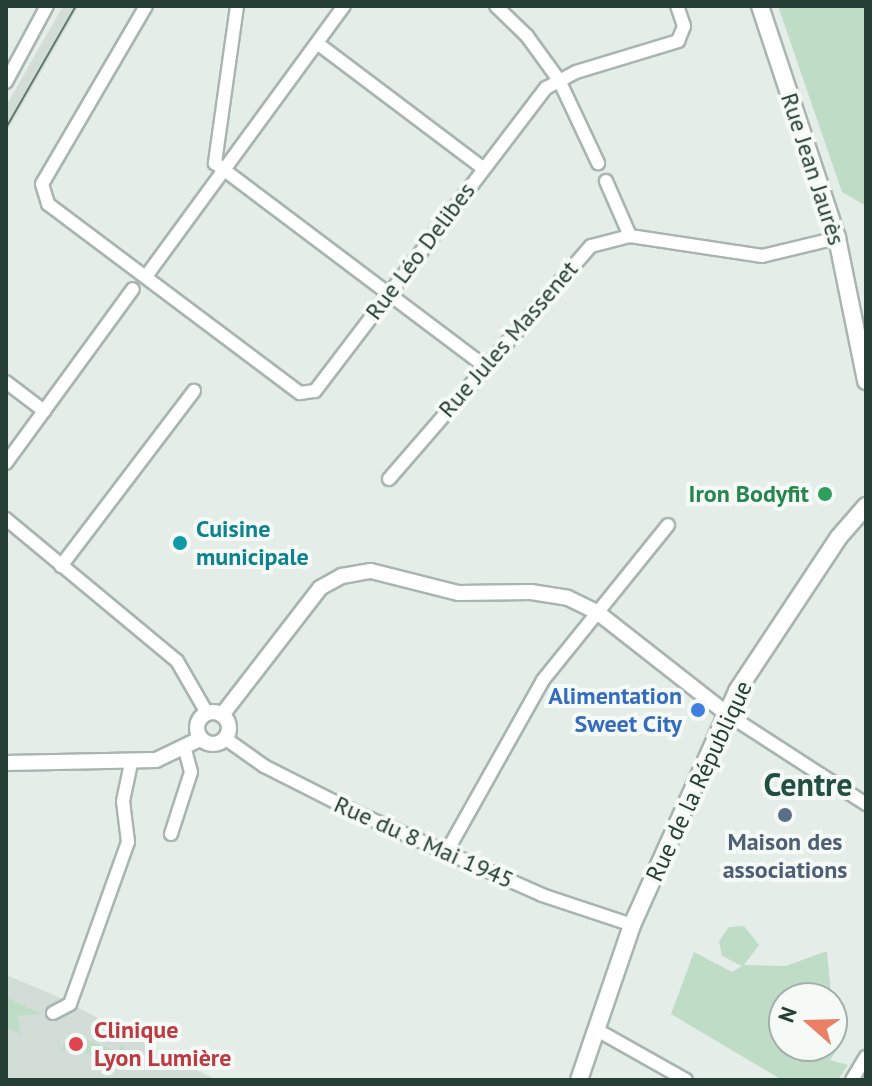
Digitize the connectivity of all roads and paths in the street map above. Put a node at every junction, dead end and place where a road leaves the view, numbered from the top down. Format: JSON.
{"nodes":[{"id":1,"x":47,"y":6,"type":"edge"},
{"id":2,"x":146,"y":6,"type":"edge"},
{"id":3,"x":237,"y":6,"type":"edge"},
{"id":4,"x":344,"y":6,"type":"edge"},
{"id":5,"x":496,"y":6,"type":"edge"},
{"id":6,"x":677,"y":6,"type":"edge"},
{"id":7,"x":760,"y":6,"type":"edge"},
{"id":8,"x":317,"y":43,"type":"junction"},
{"id":9,"x":559,"y":80,"type":"junction"},
{"id":10,"x":6,"y":82,"type":"edge"},
{"id":11,"x":598,"y":163,"type":"dead end"},
{"id":12,"x":483,"y":168,"type":"junction"},
{"id":13,"x":222,"y":171,"type":"junction"},
{"id":14,"x":606,"y":181,"type":"dead end"},
{"id":15,"x":630,"y":236,"type":"junction"},
{"id":16,"x":837,"y":238,"type":"junction"},
{"id":17,"x":147,"y":275,"type":"junction"},
{"id":18,"x":133,"y":289,"type":"dead end"},
{"id":19,"x":389,"y":293,"type":"junction"},
{"id":20,"x":484,"y":366,"type":"junction"},
{"id":21,"x":866,"y":381,"type":"edge"},
{"id":22,"x":6,"y":382,"type":"edge"},
{"id":23,"x":194,"y":391,"type":"dead end"},
{"id":24,"x":44,"y":411,"type":"junction"},
{"id":25,"x":6,"y":463,"type":"edge"},
{"id":26,"x":389,"y":479,"type":"dead end"},
{"id":27,"x":866,"y":506,"type":"edge"},
{"id":28,"x":6,"y":519,"type":"edge"},
{"id":29,"x":668,"y":525,"type":"dead end"},
{"id":30,"x":61,"y":566,"type":"junction"},
{"id":31,"x":597,"y":612,"type":"junction"},
{"id":32,"x":215,"y":714,"type":"junction"},
{"id":33,"x":727,"y":714,"type":"junction"},
{"id":34,"x":200,"y":739,"type":"junction"},
{"id":35,"x":226,"y":739,"type":"junction"},
{"id":36,"x":185,"y":750,"type":"junction"},
{"id":37,"x":131,"y":762,"type":"junction"},
{"id":38,"x":6,"y":763,"type":"edge"},
{"id":39,"x":866,"y":804,"type":"edge"},
{"id":40,"x":171,"y":834,"type":"dead end"},
{"id":41,"x":446,"y":853,"type":"junction"},
{"id":42,"x":632,"y":925,"type":"junction"},
{"id":43,"x":53,"y":1013,"type":"dead end"},
{"id":44,"x":597,"y":1030,"type":"junction"},
{"id":45,"x":866,"y":1057,"type":"edge"},
{"id":46,"x":579,"y":1080,"type":"edge"},
{"id":47,"x":684,"y":1080,"type":"edge"},
{"id":48,"x":852,"y":1080,"type":"edge"}],
"edges":[{"from":1,"to":10,"type":"street"},
{"from":2,"to":17,"type":"street","name":"Rue Léo Delibes"},
{"from":3,"to":13,"type":"street"},
{"from":4,"to":8,"type":"street"},
{"from":5,"to":9,"type":"street"},
{"from":6,"to":9,"type":"street","name":"Rue Léo Delibes"},
{"from":7,"to":16,"type":"main road","name":"Rue Jean Jaurès"},
{"from":8,"to":12,"type":"street"},
{"from":8,"to":13,"type":"street"},
{"from":9,"to":11,"type":"street"},
{"from":9,"to":12,"type":"street","name":"Rue Léo Delibes"},
{"from":12,"to":19,"type":"street","name":"Rue Léo Delibes"},
{"from":13,"to":17,"type":"street"},
{"from":13,"to":19,"type":"street"},
{"from":14,"to":15,"type":"street"},
{"from":15,"to":16,"type":"street","name":"Rue Jules Massenet"},
{"from":15,"to":20,"type":"street","name":"Rue Jules Massenet"},
{"from":16,"to":21,"type":"main road","name":"Rue Jean Jaurès"},
{"from":17,"to":19,"type":"street","name":"Rue Léo Delibes"},
{"from":18,"to":24,"type":"street"},
{"from":19,"to":20,"type":"street"},
{"from":20,"to":26,"type":"street","name":"Rue Jules Massenet"},
{"from":22,"to":24,"type":"street"},
{"from":23,"to":30,"type":"street"},
{"from":24,"to":25,"type":"street"},
{"from":27,"to":33,"type":"main road","name":"Rue de la République"},
{"from":28,"to":30,"type":"street"},
{"from":29,"to":31,"type":"street"},
{"from":30,"to":32,"type":"street"},
{"from":31,"to":32,"type":"street"},
{"from":31,"to":33,"type":"street"},
{"from":31,"to":41,"type":"street"},
{"from":32,"to":34,"type":"street"},
{"from":32,"to":35,"type":"street"},
{"from":33,"to":39,"type":"street"},
{"from":33,"to":42,"type":"main road","name":"Rue de la République"},
{"from":34,"to":35,"type":"street"},
{"from":34,"to":36,"type":"street"},
{"from":35,"to":41,"type":"street","name":"Rue du 8 Mai 1945"},
{"from":36,"to":37,"type":"street"},
{"from":36,"to":40,"type":"street"},
{"from":37,"to":38,"type":"street"},
{"from":37,"to":43,"type":"street"},
{"from":41,"to":42,"type":"street","name":"Rue du 8 Mai 1945"},
{"from":42,"to":44,"type":"main road","name":"Rue de la République"},
{"from":44,"to":46,"type":"main road","name":"Rue de la République"},
{"from":44,"to":47,"type":"street"},
{"from":45,"to":48,"type":"street"}]}
